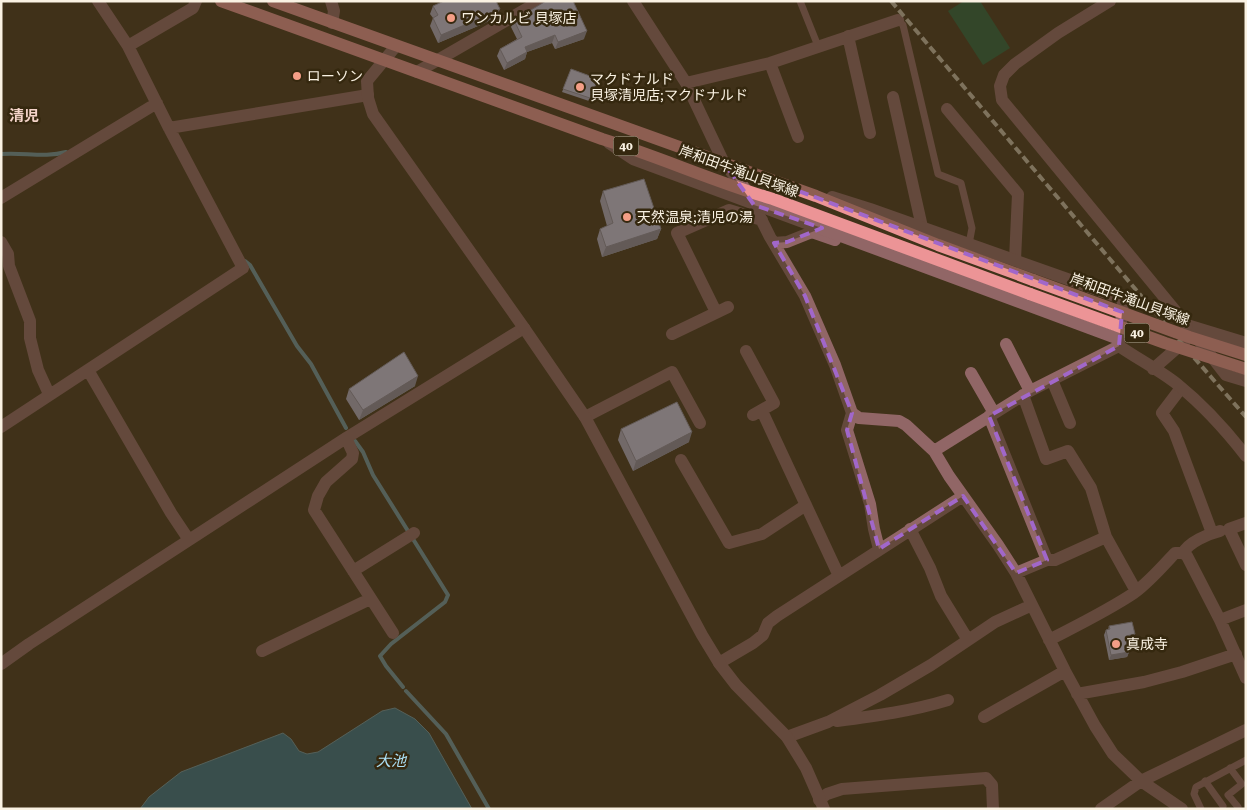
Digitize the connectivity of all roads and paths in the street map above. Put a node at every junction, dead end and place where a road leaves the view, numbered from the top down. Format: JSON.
{"nodes":[{"id":1,"x":98,"y":1,"type":"edge"},
{"id":2,"x":196,"y":1,"type":"edge"},
{"id":3,"x":221,"y":1,"type":"edge"},
{"id":4,"x":273,"y":1,"type":"edge"},
{"id":5,"x":331,"y":1,"type":"edge"},
{"id":6,"x":540,"y":1,"type":"edge"},
{"id":7,"x":633,"y":1,"type":"edge"},
{"id":8,"x":800,"y":1,"type":"edge"},
{"id":9,"x":1110,"y":1,"type":"edge"},
{"id":10,"x":898,"y":20,"type":"joint"},
{"id":11,"x":332,"y":23,"type":"junction"},
{"id":12,"x":848,"y":36,"type":"junction"},
{"id":13,"x":128,"y":46,"type":"junction"},
{"id":14,"x":396,"y":46,"type":"junction"},
{"id":15,"x":818,"y":46,"type":"junction"},
{"id":16,"x":384,"y":60,"type":"junction"},
{"id":17,"x":437,"y":61,"type":"junction"},
{"id":18,"x":770,"y":63,"type":"junction"},
{"id":19,"x":417,"y":72,"type":"junction"},
{"id":20,"x":686,"y":83,"type":"junction"},
{"id":21,"x":368,"y":95,"type":"junction"},
{"id":22,"x":893,"y":97,"type":"dead end"},
{"id":23,"x":157,"y":103,"type":"junction"},
{"id":24,"x":948,"y":109,"type":"dead end"},
{"id":25,"x":169,"y":128,"type":"junction"},
{"id":26,"x":870,"y":132,"type":"dead end"},
{"id":27,"x":798,"y":137,"type":"dead end"},
{"id":28,"x":602,"y":139,"type":"junction"},
{"id":29,"x":724,"y":163,"type":"junction"},
{"id":30,"x":751,"y":173,"type":"junction"},
{"id":31,"x":747,"y":191,"type":"junction"},
{"id":32,"x":1,"y":198,"type":"edge"},
{"id":33,"x":754,"y":205,"type":"junction"},
{"id":34,"x":762,"y":220,"type":"junction"},
{"id":35,"x":922,"y":227,"type":"junction"},
{"id":36,"x":1,"y":242,"type":"edge"},
{"id":37,"x":774,"y":243,"type":"junction"},
{"id":38,"x":968,"y":244,"type":"junction"},
{"id":39,"x":874,"y":247,"type":"junction"},
{"id":40,"x":1015,"y":260,"type":"junction"},
{"id":41,"x":524,"y":328,"type":"junction"},
{"id":42,"x":1191,"y":329,"type":"junction"},
{"id":43,"x":672,"y":334,"type":"dead end"},
{"id":44,"x":1119,"y":343,"type":"junction"},
{"id":45,"x":1246,"y":343,"type":"edge"},
{"id":46,"x":1006,"y":344,"type":"dead end"},
{"id":47,"x":746,"y":351,"type":"dead end"},
{"id":48,"x":1246,"y":355,"type":"edge"},
{"id":49,"x":1153,"y":369,"type":"junction"},
{"id":50,"x":88,"y":370,"type":"junction"},
{"id":51,"x":1246,"y":370,"type":"edge"},
{"id":52,"x":971,"y":372,"type":"dead end"},
{"id":53,"x":1052,"y":380,"type":"junction"},
{"id":54,"x":1246,"y":381,"type":"edge"},
{"id":55,"x":1181,"y":388,"type":"junction"},
{"id":56,"x":1026,"y":393,"type":"junction"},
{"id":57,"x":49,"y":394,"type":"junction"},
{"id":58,"x":852,"y":413,"type":"junction"},
{"id":59,"x":992,"y":414,"type":"junction"},
{"id":60,"x":585,"y":417,"type":"junction"},
{"id":61,"x":700,"y":423,"type":"dead end"},
{"id":62,"x":1070,"y":423,"type":"dead end"},
{"id":63,"x":1,"y":427,"type":"edge"},
{"id":64,"x":346,"y":438,"type":"junction"},
{"id":65,"x":934,"y":451,"type":"junction"},
{"id":66,"x":1246,"y":456,"type":"edge"},
{"id":67,"x":681,"y":460,"type":"dead end"},
{"id":68,"x":963,"y":496,"type":"junction"},
{"id":69,"x":806,"y":505,"type":"junction"},
{"id":70,"x":1246,"y":523,"type":"edge"},
{"id":71,"x":910,"y":529,"type":"junction"},
{"id":72,"x":1229,"y":529,"type":"junction"},
{"id":73,"x":1212,"y":533,"type":"junction"},
{"id":74,"x":411,"y":535,"type":"dead end"},
{"id":75,"x":1106,"y":538,"type":"junction"},
{"id":76,"x":189,"y":540,"type":"junction"},
{"id":77,"x":879,"y":549,"type":"junction"},
{"id":78,"x":1183,"y":553,"type":"junction"},
{"id":79,"x":1047,"y":560,"type":"junction"},
{"id":80,"x":1246,"y":565,"type":"edge"},
{"id":81,"x":353,"y":572,"type":"junction"},
{"id":82,"x":1016,"y":573,"type":"junction"},
{"id":83,"x":839,"y":576,"type":"junction"},
{"id":84,"x":1136,"y":591,"type":"junction"},
{"id":85,"x":370,"y":599,"type":"junction"},
{"id":86,"x":1032,"y":605,"type":"junction"},
{"id":87,"x":1246,"y":610,"type":"edge"},
{"id":88,"x":1220,"y":620,"type":"junction"},
{"id":89,"x":393,"y":633,"type":"dead end"},
{"id":90,"x":968,"y":640,"type":"junction"},
{"id":91,"x":1049,"y":640,"type":"junction"},
{"id":92,"x":262,"y":651,"type":"dead end"},
{"id":93,"x":1236,"y":654,"type":"junction"},
{"id":94,"x":719,"y":663,"type":"junction"},
{"id":95,"x":1,"y":664,"type":"edge"},
{"id":96,"x":1065,"y":671,"type":"junction"},
{"id":97,"x":1246,"y":678,"type":"edge"},
{"id":98,"x":1077,"y":694,"type":"junction"},
{"id":99,"x":948,"y":700,"type":"dead end"},
{"id":100,"x":984,"y":718,"type":"dead end"},
{"id":101,"x":828,"y":722,"type":"junction"},
{"id":102,"x":1246,"y":730,"type":"edge"},
{"id":103,"x":787,"y":737,"type":"junction"},
{"id":104,"x":1246,"y":760,"type":"edge"},
{"id":105,"x":1230,"y":768,"type":"junction"},
{"id":106,"x":1205,"y":781,"type":"junction"},
{"id":107,"x":1141,"y":782,"type":"junction"},
{"id":108,"x":1246,"y":802,"type":"edge"},
{"id":109,"x":821,"y":806,"type":"edge"},
{"id":110,"x":1223,"y":806,"type":"dead end"},
{"id":111,"x":1237,"y":808,"type":"edge"},
{"id":112,"x":993,"y":809,"type":"edge"},
{"id":113,"x":1101,"y":809,"type":"edge"},
{"id":114,"x":1182,"y":809,"type":"edge"},
{"id":115,"x":1201,"y":809,"type":"edge"}],
"edges":[{"from":1,"to":13,"type":"street"},
{"from":2,"to":13,"type":"street"},
{"from":3,"to":16,"type":"main road","name":"岸和田牛滝山貝塚線","number":"40"},
{"from":4,"to":11,"type":"main road","name":"岸和田牛滝山貝塚線","number":"40"},
{"from":5,"to":11,"type":"street"},
{"from":6,"to":17,"type":"street"},
{"from":7,"to":20,"type":"street"},
{"from":8,"to":15,"type":"lane"},
{"from":9,"to":42,"type":"street"},
{"from":10,"to":12,"type":"street"},
{"from":10,"to":38,"type":"lane"},
{"from":11,"to":14,"type":"main road","name":"岸和田牛滝山貝塚線","number":"40"},
{"from":12,"to":15,"type":"street"},
{"from":12,"to":26,"type":"street"},
{"from":13,"to":23,"type":"street"},
{"from":14,"to":16,"type":"street"},
{"from":14,"to":17,"type":"main road","name":"岸和田牛滝山貝塚線","number":"40"},
{"from":15,"to":18,"type":"street"},
{"from":16,"to":19,"type":"main road","name":"岸和田牛滝山貝塚線","number":"40"},
{"from":16,"to":21,"type":"street"},
{"from":17,"to":19,"type":"street"},
{"from":17,"to":29,"type":"main road","name":"岸和田牛滝山貝塚線","number":"40"},
{"from":18,"to":20,"type":"street"},
{"from":18,"to":27,"type":"street"},
{"from":19,"to":28,"type":"main road","name":"岸和田牛滝山貝塚線","number":"40"},
{"from":20,"to":29,"type":"street"},
{"from":21,"to":25,"type":"street"},
{"from":21,"to":41,"type":"street"},
{"from":22,"to":35,"type":"street"},
{"from":23,"to":25,"type":"street"},
{"from":23,"to":32,"type":"street"},
{"from":24,"to":40,"type":"street"},
{"from":25,"to":50,"type":"street"},
{"from":28,"to":31,"type":"main road","name":"岸和田牛滝山貝塚線","number":"40"},
{"from":28,"to":33,"type":"street"},
{"from":29,"to":30,"type":"main road","name":"岸和田牛滝山貝塚線","number":"40"},
{"from":29,"to":31,"type":"street"},
{"from":30,"to":35,"type":"street"},
{"from":30,"to":48,"type":"main road","name":"岸和田牛滝山貝塚線","number":"40","bridge":true},
{"from":31,"to":33,"type":"street"},
{"from":31,"to":51,"type":"main road","name":"岸和田牛滝山貝塚線","number":"40","bridge":true},
{"from":33,"to":34,"type":"street"},
{"from":33,"to":39,"type":"street"},
{"from":34,"to":37,"type":"street"},
{"from":34,"to":43,"type":"street"},
{"from":35,"to":38,"type":"street"},
{"from":36,"to":57,"type":"street"},
{"from":37,"to":39,"type":"street"},
{"from":37,"to":58,"type":"street"},
{"from":38,"to":40,"type":"street"},
{"from":39,"to":44,"type":"street"},
{"from":40,"to":44,"type":"street"},
{"from":41,"to":60,"type":"street"},
{"from":41,"to":64,"type":"street"},
{"from":42,"to":45,"type":"street"},
{"from":42,"to":49,"type":"street"},
{"from":42,"to":54,"type":"street"},
{"from":44,"to":49,"type":"street"},
{"from":44,"to":53,"type":"street"},
{"from":46,"to":56,"type":"street"},
{"from":47,"to":69,"type":"street"},
{"from":49,"to":55,"type":"street"},
{"from":50,"to":57,"type":"street"},
{"from":50,"to":76,"type":"street"},
{"from":52,"to":59,"type":"street"},
{"from":53,"to":56,"type":"street"},
{"from":53,"to":62,"type":"street"},
{"from":55,"to":66,"type":"street"},
{"from":55,"to":73,"type":"street"},
{"from":56,"to":59,"type":"street"},
{"from":56,"to":75,"type":"street"},
{"from":57,"to":63,"type":"street"},
{"from":58,"to":65,"type":"street"},
{"from":58,"to":77,"type":"street"},
{"from":59,"to":65,"type":"street"},
{"from":59,"to":79,"type":"street"},
{"from":60,"to":61,"type":"street"},
{"from":60,"to":94,"type":"street"},
{"from":64,"to":76,"type":"street"},
{"from":64,"to":81,"type":"street"},
{"from":65,"to":68,"type":"street"},
{"from":67,"to":69,"type":"street"},
{"from":68,"to":71,"type":"street"},
{"from":68,"to":82,"type":"street"},
{"from":69,"to":83,"type":"street"},
{"from":70,"to":72,"type":"street"},
{"from":71,"to":77,"type":"street"},
{"from":71,"to":90,"type":"street"},
{"from":72,"to":73,"type":"street"},
{"from":72,"to":80,"type":"street"},
{"from":73,"to":78,"type":"street"},
{"from":74,"to":81,"type":"street"},
{"from":75,"to":79,"type":"street"},
{"from":75,"to":84,"type":"street"},
{"from":76,"to":95,"type":"street"},
{"from":77,"to":83,"type":"street"},
{"from":78,"to":84,"type":"street"},
{"from":78,"to":88,"type":"street"},
{"from":79,"to":82,"type":"street"},
{"from":81,"to":85,"type":"street"},
{"from":82,"to":86,"type":"street"},
{"from":83,"to":94,"type":"street"},
{"from":84,"to":91,"type":"street"},
{"from":85,"to":89,"type":"street"},
{"from":85,"to":92,"type":"street"},
{"from":86,"to":90,"type":"street"},
{"from":86,"to":91,"type":"street"},
{"from":87,"to":88,"type":"street"},
{"from":88,"to":93,"type":"street"},
{"from":90,"to":101,"type":"street"},
{"from":91,"to":96,"type":"street"},
{"from":93,"to":97,"type":"street"},
{"from":93,"to":98,"type":"street"},
{"from":94,"to":103,"type":"street"},
{"from":96,"to":98,"type":"street"},
{"from":96,"to":100,"type":"street"},
{"from":98,"to":107,"type":"street"},
{"from":99,"to":101,"type":"street"},
{"from":101,"to":103,"type":"street"},
{"from":102,"to":107,"type":"street"},
{"from":103,"to":109,"type":"street"},
{"from":104,"to":105,"type":"lane"},
{"from":105,"to":106,"type":"lane"},
{"from":105,"to":111,"type":"lane"},
{"from":106,"to":110,"type":"lane"},
{"from":106,"to":115,"type":"lane"},
{"from":107,"to":113,"type":"street"},
{"from":107,"to":114,"type":"street"},
{"from":108,"to":111,"type":"lane"},
{"from":109,"to":112,"type":"street"}]}
